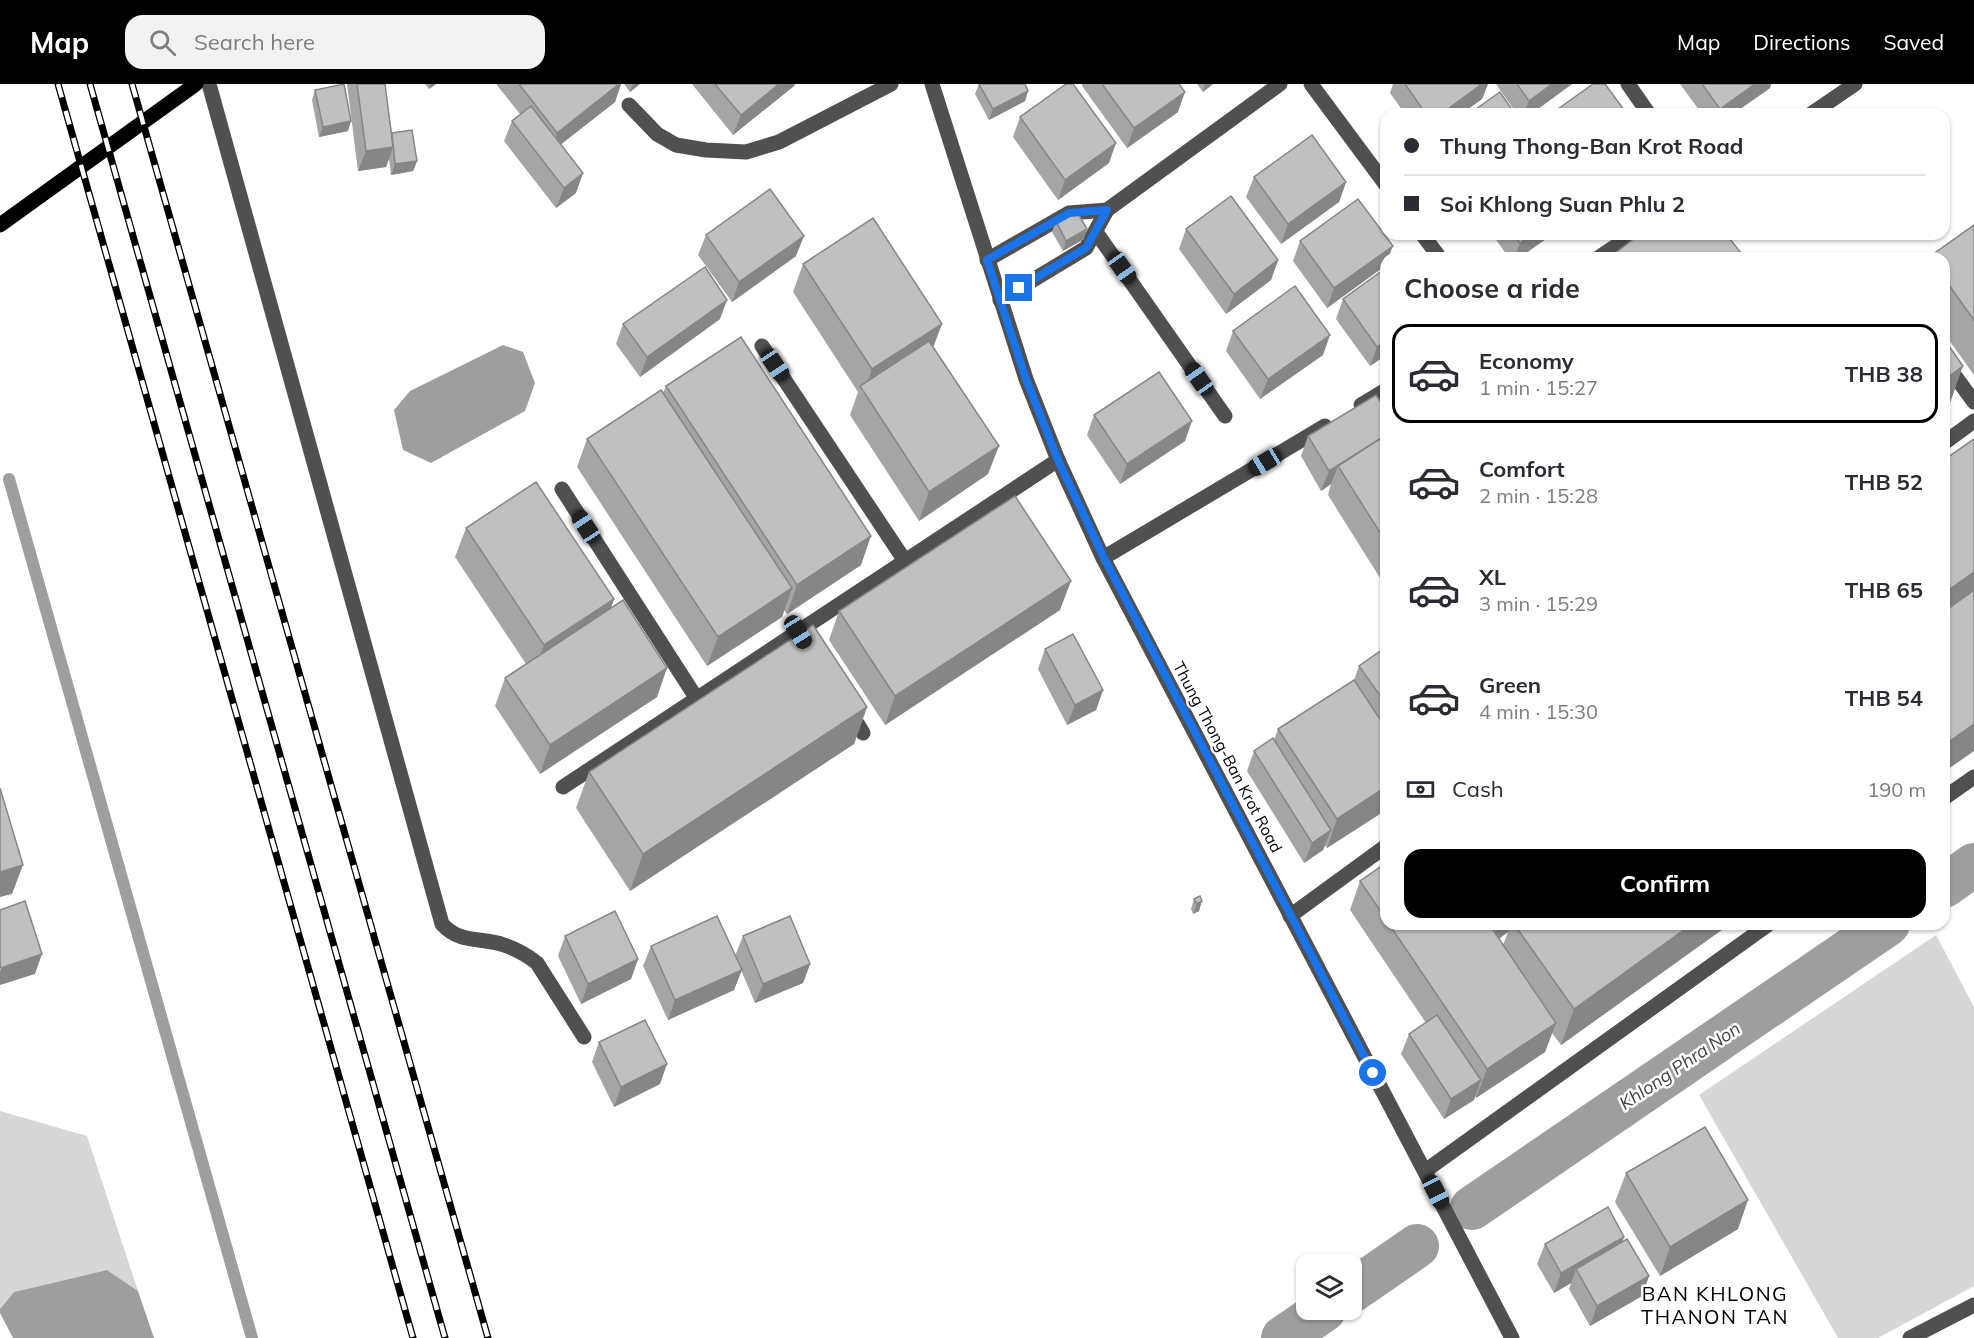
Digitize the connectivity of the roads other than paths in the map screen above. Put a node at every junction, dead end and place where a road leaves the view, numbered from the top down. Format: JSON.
{"nodes":[{"id":1,"x":196,"y":84,"type":"edge"},
{"id":2,"x":209,"y":84,"type":"edge"},
{"id":3,"x":891,"y":84,"type":"edge"},
{"id":4,"x":932,"y":84,"type":"edge"},
{"id":5,"x":1280,"y":84,"type":"edge"},
{"id":6,"x":1311,"y":84,"type":"edge"},
{"id":7,"x":1628,"y":84,"type":"edge"},
{"id":8,"x":1855,"y":84,"type":"edge"},
{"id":9,"x":629,"y":105,"type":"dead end"},
{"id":10,"x":1645,"y":108,"type":"edge"},
{"id":11,"x":1820,"y":108,"type":"edge"},
{"id":12,"x":1380,"y":177,"type":"edge"},
{"id":13,"x":1107,"y":210,"type":"junction"},
{"id":14,"x":0,"y":225,"type":"edge"},
{"id":15,"x":1096,"y":232,"type":"junction"},
{"id":16,"x":1625,"y":240,"type":"edge"},
{"id":17,"x":1608,"y":252,"type":"edge"},
{"id":18,"x":987,"y":260,"type":"junction"},
{"id":19,"x":1000,"y":300,"type":"junction"},
{"id":20,"x":762,"y":345,"type":"dead end"},
{"id":21,"x":1950,"y":369,"type":"edge"},
{"id":22,"x":1380,"y":394,"type":"edge"},
{"id":23,"x":1974,"y":402,"type":"edge"},
{"id":24,"x":1225,"y":416,"type":"dead end"},
{"id":25,"x":1974,"y":421,"type":"edge"},
{"id":26,"x":1950,"y":439,"type":"edge"},
{"id":27,"x":1058,"y":460,"type":"junction"},
{"id":28,"x":562,"y":489,"type":"dead end"},
{"id":29,"x":1104,"y":558,"type":"junction"},
{"id":30,"x":905,"y":561,"type":"junction"},
{"id":31,"x":839,"y":696,"type":"edge"},
{"id":32,"x":697,"y":699,"type":"junction"},
{"id":33,"x":863,"y":733,"type":"edge"},
{"id":34,"x":1974,"y":777,"type":"edge"},
{"id":35,"x":563,"y":787,"type":"dead end"},
{"id":36,"x":1950,"y":794,"type":"edge"},
{"id":37,"x":1380,"y":850,"type":"edge"},
{"id":38,"x":1290,"y":916,"type":"junction"},
{"id":39,"x":1761,"y":930,"type":"edge"},
{"id":40,"x":584,"y":1037,"type":"dead end"},
{"id":41,"x":1425,"y":1171,"type":"junction"},
{"id":42,"x":1974,"y":1305,"type":"edge"},
{"id":43,"x":1512,"y":1338,"type":"edge"},
{"id":44,"x":1911,"y":1338,"type":"edge"}],
"edges":[{"from":1,"to":14,"type":"main road"},
{"from":2,"to":40,"type":"street"},
{"from":3,"to":9,"type":"street"},
{"from":4,"to":18,"type":"street","name":"Thung Thong-Ban Krot Road"},
{"from":5,"to":13,"type":"street"},
{"from":6,"to":12,"type":"street"},
{"from":7,"to":10,"type":"street"},
{"from":8,"to":11,"type":"street"},
{"from":13,"to":15,"type":"street"},
{"from":13,"to":18,"type":"street"},
{"from":15,"to":19,"type":"street"},
{"from":15,"to":24,"type":"street"},
{"from":16,"to":17,"type":"street"},
{"from":18,"to":19,"type":"street","name":"Thung Thong-Ban Krot Road"},
{"from":19,"to":27,"type":"street","name":"Thung Thong-Ban Krot Road"},
{"from":20,"to":30,"type":"street"},
{"from":21,"to":23,"type":"street"},
{"from":22,"to":29,"type":"street"},
{"from":25,"to":26,"type":"street"},
{"from":27,"to":29,"type":"street","name":"Thung Thong-Ban Krot Road"},
{"from":27,"to":30,"type":"street"},
{"from":28,"to":32,"type":"street"},
{"from":29,"to":38,"type":"street","name":"Thung Thong-Ban Krot Road"},
{"from":30,"to":32,"type":"street"},
{"from":31,"to":33,"type":"street"},
{"from":32,"to":35,"type":"street"},
{"from":34,"to":36,"type":"street"},
{"from":37,"to":38,"type":"street"},
{"from":38,"to":41,"type":"street","name":"Thung Thong-Ban Krot Road"},
{"from":39,"to":41,"type":"street"},
{"from":41,"to":43,"type":"street","name":"Thung Thong-Ban Krot Road"},
{"from":42,"to":44,"type":"street"}]}
